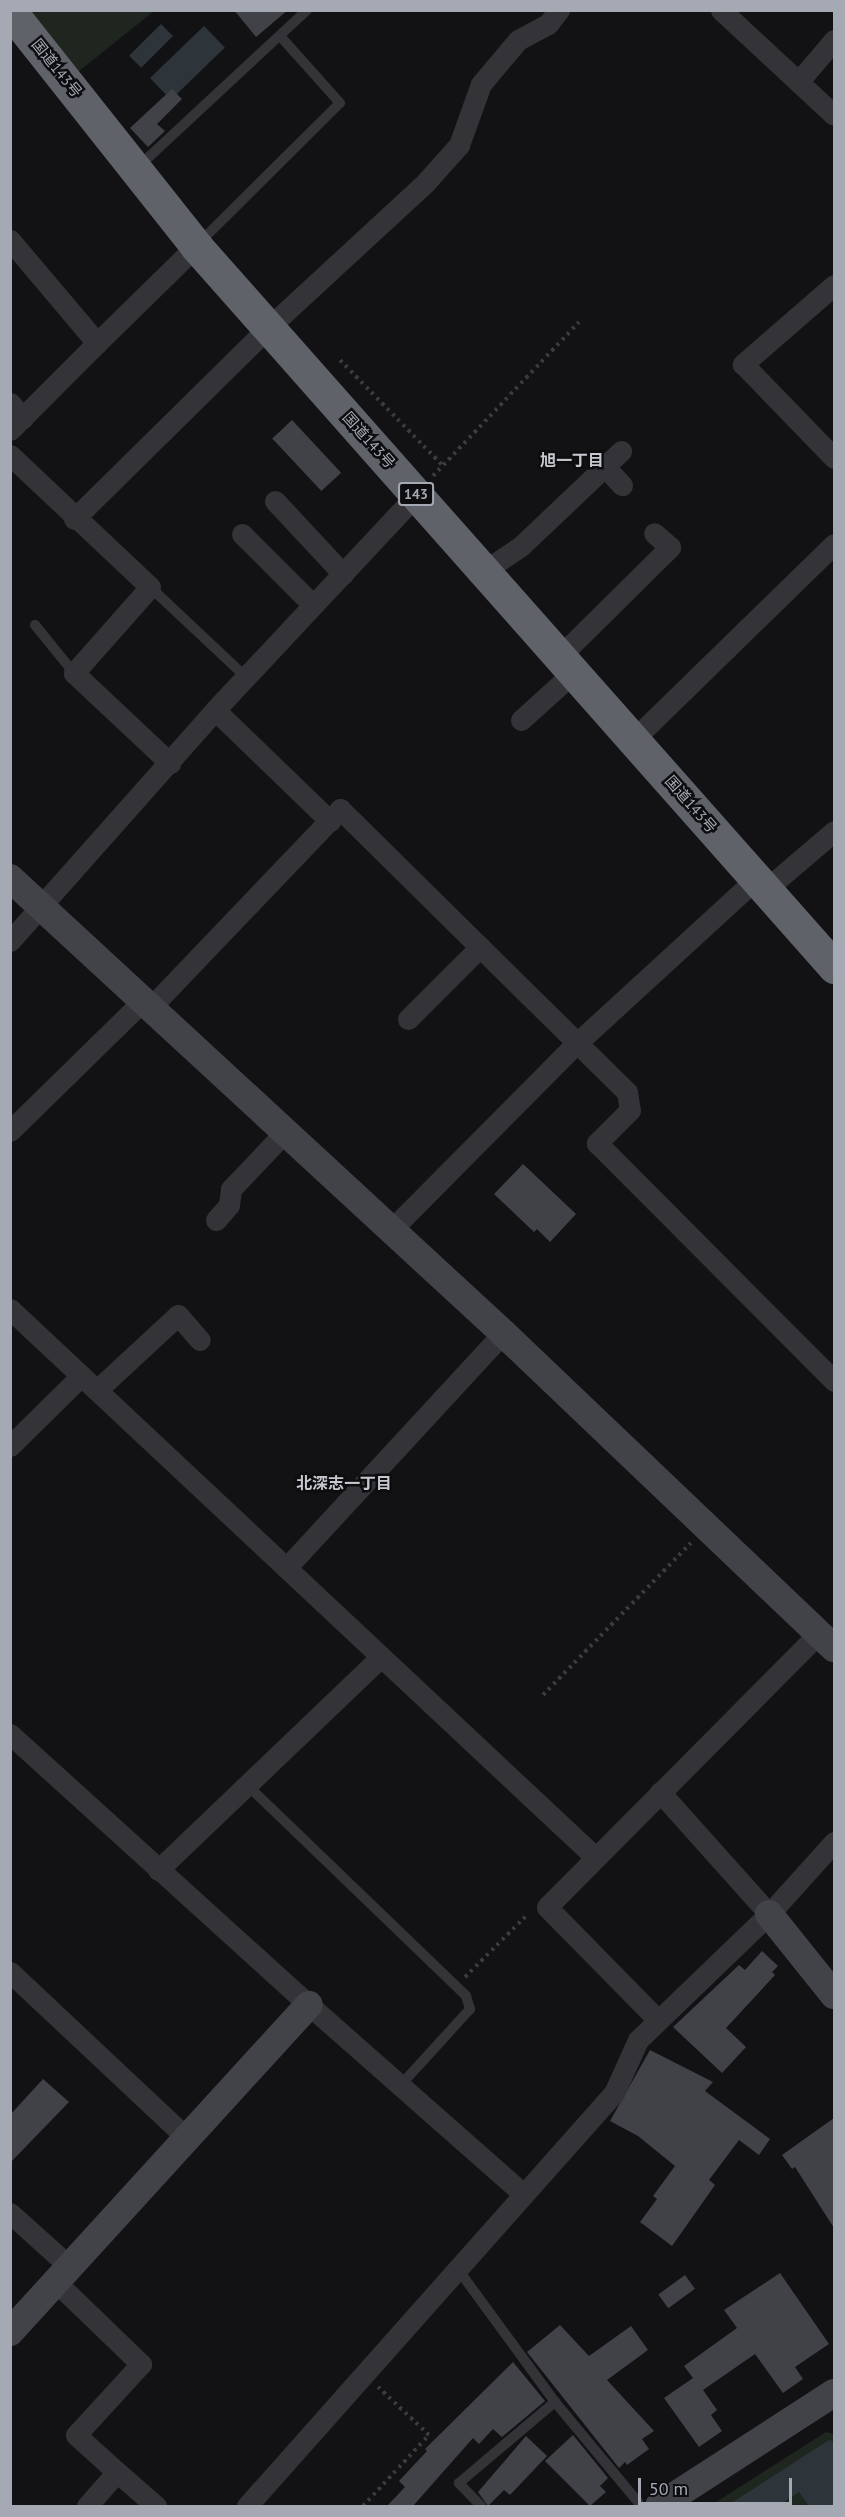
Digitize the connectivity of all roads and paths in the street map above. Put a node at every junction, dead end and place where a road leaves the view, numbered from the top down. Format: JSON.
{"nodes":[{"id":1,"x":10,"y":10,"type":"edge"},
{"id":2,"x":307,"y":10,"type":"edge"},
{"id":3,"x":559,"y":10,"type":"edge"},
{"id":4,"x":721,"y":10,"type":"edge"},
{"id":5,"x":280,"y":36,"type":"junction"},
{"id":6,"x":834,"y":40,"type":"edge"},
{"id":7,"x":799,"y":81,"type":"junction"},
{"id":8,"x":834,"y":115,"type":"edge"},
{"id":9,"x":137,"y":168,"type":"junction"},
{"id":10,"x":10,"y":240,"type":"edge"},
{"id":11,"x":196,"y":246,"type":"junction"},
{"id":12,"x":834,"y":285,"type":"edge"},
{"id":13,"x":579,"y":322,"type":"dead end"},
{"id":14,"x":268,"y":328,"type":"junction"},
{"id":15,"x":97,"y":343,"type":"junction"},
{"id":16,"x":340,"y":360,"type":"dead end"},
{"id":17,"x":15,"y":417,"type":"edge"},
{"id":18,"x":621,"y":451,"type":"dead end"},
{"id":19,"x":10,"y":455,"type":"edge"},
{"id":20,"x":834,"y":458,"type":"edge"},
{"id":21,"x":442,"y":465,"type":"junction"},
{"id":22,"x":604,"y":467,"type":"junction"},
{"id":23,"x":622,"y":485,"type":"dead end"},
{"id":24,"x":417,"y":494,"type":"junction"},
{"id":25,"x":274,"y":501,"type":"dead end"},
{"id":26,"x":74,"y":519,"type":"junction"},
{"id":27,"x":654,"y":533,"type":"dead end"},
{"id":28,"x":242,"y":534,"type":"dead end"},
{"id":29,"x":834,"y":544,"type":"edge"},
{"id":30,"x":484,"y":571,"type":"junction"},
{"id":31,"x":343,"y":574,"type":"junction"},
{"id":32,"x":150,"y":588,"type":"junction"},
{"id":33,"x":313,"y":605,"type":"junction"},
{"id":34,"x":35,"y":625,"type":"dead end"},
{"id":35,"x":567,"y":664,"type":"junction"},
{"id":36,"x":74,"y":673,"type":"junction"},
{"id":37,"x":246,"y":677,"type":"junction"},
{"id":38,"x":215,"y":710,"type":"junction"},
{"id":39,"x":521,"y":720,"type":"dead end"},
{"id":40,"x":634,"y":739,"type":"junction"},
{"id":41,"x":170,"y":763,"type":"junction"},
{"id":42,"x":330,"y":820,"type":"junction"},
{"id":43,"x":834,"y":831,"type":"edge"},
{"id":44,"x":10,"y":879,"type":"edge"},
{"id":45,"x":761,"y":885,"type":"junction"},
{"id":46,"x":41,"y":908,"type":"junction"},
{"id":47,"x":10,"y":941,"type":"edge"},
{"id":48,"x":480,"y":947,"type":"junction"},
{"id":49,"x":834,"y":967,"type":"edge"},
{"id":50,"x":147,"y":1003,"type":"junction"},
{"id":51,"x":408,"y":1019,"type":"dead end"},
{"id":52,"x":577,"y":1043,"type":"junction"},
{"id":53,"x":10,"y":1131,"type":"edge"},
{"id":54,"x":285,"y":1132,"type":"junction"},
{"id":55,"x":216,"y":1220,"type":"dead end"},
{"id":56,"x":391,"y":1230,"type":"junction"},
{"id":57,"x":10,"y":1309,"type":"edge"},
{"id":58,"x":503,"y":1333,"type":"junction"},
{"id":59,"x":200,"y":1340,"type":"dead end"},
{"id":60,"x":81,"y":1376,"type":"junction"},
{"id":61,"x":834,"y":1381,"type":"edge"},
{"id":62,"x":97,"y":1390,"type":"junction"},
{"id":63,"x":10,"y":1446,"type":"edge"},
{"id":64,"x":705,"y":1528,"type":"junction"},
{"id":65,"x":288,"y":1566,"type":"junction"},
{"id":66,"x":827,"y":1641,"type":"edge"},
{"id":67,"x":381,"y":1657,"type":"junction"},
{"id":68,"x":543,"y":1695,"type":"dead end"},
{"id":69,"x":10,"y":1734,"type":"edge"},
{"id":70,"x":245,"y":1783,"type":"junction"},
{"id":71,"x":660,"y":1792,"type":"junction"},
{"id":72,"x":834,"y":1842,"type":"edge"},
{"id":73,"x":594,"y":1856,"type":"junction"},
{"id":74,"x":158,"y":1870,"type":"junction"},
{"id":75,"x":547,"y":1907,"type":"junction"},
{"id":76,"x":770,"y":1914,"type":"junction"},
{"id":77,"x":10,"y":1972,"type":"edge"},
{"id":78,"x":456,"y":1986,"type":"junction"},
{"id":79,"x":834,"y":1995,"type":"edge"},
{"id":80,"x":309,"y":2006,"type":"junction"},
{"id":81,"x":658,"y":2020,"type":"junction"},
{"id":82,"x":400,"y":2086,"type":"junction"},
{"id":83,"x":189,"y":2140,"type":"junction"},
{"id":84,"x":522,"y":2193,"type":"junction"},
{"id":85,"x":10,"y":2213,"type":"edge"},
{"id":86,"x":457,"y":2268,"type":"junction"},
{"id":87,"x":64,"y":2276,"type":"junction"},
{"id":88,"x":10,"y":2332,"type":"edge"},
{"id":89,"x":365,"y":2374,"type":"junction"},
{"id":90,"x":834,"y":2393,"type":"edge"},
{"id":91,"x":555,"y":2402,"type":"junction"},
{"id":92,"x":117,"y":2472,"type":"junction"},
{"id":93,"x":649,"y":2504,"type":"edge"},
{"id":94,"x":87,"y":2506,"type":"edge"},
{"id":95,"x":156,"y":2506,"type":"edge"},
{"id":96,"x":247,"y":2506,"type":"edge"},
{"id":97,"x":363,"y":2506,"type":"edge"},
{"id":98,"x":481,"y":2506,"type":"edge"}],
"edges":[{"from":1,"to":9,"type":"highway","name":"国道143号","number":"143"},
{"from":2,"to":5,"type":"lane"},
{"from":3,"to":14,"type":"street"},
{"from":4,"to":7,"type":"street"},
{"from":5,"to":9,"type":"lane"},
{"from":5,"to":11,"type":"lane"},
{"from":6,"to":7,"type":"street"},
{"from":7,"to":8,"type":"street"},
{"from":9,"to":11,"type":"highway","name":"国道143号","number":"143"},
{"from":10,"to":15,"type":"street"},
{"from":11,"to":14,"type":"highway","name":"国道143号","number":"143"},
{"from":11,"to":15,"type":"street"},
{"from":12,"to":20,"type":"street"},
{"from":13,"to":21,"type":"path"},
{"from":14,"to":24,"type":"highway","name":"国道143号","number":"143"},
{"from":14,"to":26,"type":"street"},
{"from":15,"to":17,"type":"street"},
{"from":16,"to":21,"type":"path"},
{"from":18,"to":22,"type":"street"},
{"from":19,"to":26,"type":"street"},
{"from":21,"to":24,"type":"path"},
{"from":22,"to":23,"type":"street"},
{"from":22,"to":30,"type":"street"},
{"from":24,"to":30,"type":"highway","name":"国道143号","number":"143"},
{"from":24,"to":31,"type":"street"},
{"from":25,"to":31,"type":"street"},
{"from":26,"to":32,"type":"street"},
{"from":27,"to":35,"type":"street"},
{"from":28,"to":33,"type":"street"},
{"from":29,"to":40,"type":"street"},
{"from":30,"to":35,"type":"highway","name":"国道143号","number":"143"},
{"from":31,"to":33,"type":"street"},
{"from":32,"to":36,"type":"street"},
{"from":32,"to":37,"type":"lane"},
{"from":33,"to":37,"type":"street"},
{"from":34,"to":36,"type":"lane"},
{"from":35,"to":39,"type":"street"},
{"from":35,"to":40,"type":"highway","name":"国道143号","number":"143"},
{"from":36,"to":41,"type":"street"},
{"from":37,"to":38,"type":"street"},
{"from":38,"to":41,"type":"street"},
{"from":38,"to":42,"type":"street"},
{"from":40,"to":45,"type":"highway","name":"国道143号","number":"143"},
{"from":41,"to":46,"type":"street"},
{"from":42,"to":48,"type":"street"},
{"from":42,"to":50,"type":"street"},
{"from":43,"to":45,"type":"street"},
{"from":44,"to":46,"type":"street"},
{"from":45,"to":49,"type":"highway","name":"国道143号","number":"143"},
{"from":45,"to":52,"type":"street"},
{"from":46,"to":47,"type":"street"},
{"from":46,"to":50,"type":"street"},
{"from":48,"to":51,"type":"street"},
{"from":48,"to":52,"type":"street"},
{"from":50,"to":53,"type":"street"},
{"from":50,"to":54,"type":"street"},
{"from":52,"to":56,"type":"street"},
{"from":52,"to":61,"type":"street"},
{"from":54,"to":55,"type":"street"},
{"from":54,"to":56,"type":"street"},
{"from":56,"to":58,"type":"street"},
{"from":57,"to":60,"type":"street"},
{"from":58,"to":64,"type":"street"},
{"from":58,"to":65,"type":"street"},
{"from":59,"to":62,"type":"street"},
{"from":60,"to":62,"type":"street"},
{"from":60,"to":63,"type":"street"},
{"from":62,"to":65,"type":"street"},
{"from":64,"to":66,"type":"street"},
{"from":64,"to":68,"type":"path"},
{"from":65,"to":67,"type":"street"},
{"from":66,"to":71,"type":"street"},
{"from":67,"to":70,"type":"street"},
{"from":67,"to":73,"type":"street"},
{"from":69,"to":74,"type":"street"},
{"from":70,"to":74,"type":"street"},
{"from":70,"to":78,"type":"lane"},
{"from":71,"to":73,"type":"street"},
{"from":71,"to":76,"type":"street"},
{"from":72,"to":76,"type":"street"},
{"from":73,"to":75,"type":"street"},
{"from":74,"to":80,"type":"street"},
{"from":75,"to":78,"type":"path"},
{"from":75,"to":81,"type":"street"},
{"from":76,"to":79,"type":"street"},
{"from":76,"to":81,"type":"street"},
{"from":77,"to":83,"type":"street"},
{"from":78,"to":82,"type":"lane"},
{"from":80,"to":82,"type":"street"},
{"from":80,"to":83,"type":"street"},
{"from":81,"to":84,"type":"street"},
{"from":82,"to":84,"type":"street"},
{"from":83,"to":87,"type":"street"},
{"from":84,"to":86,"type":"street"},
{"from":85,"to":87,"type":"street"},
{"from":86,"to":89,"type":"street"},
{"from":86,"to":91,"type":"lane"},
{"from":87,"to":88,"type":"street"},
{"from":87,"to":92,"type":"street"},
{"from":89,"to":96,"type":"street"},
{"from":89,"to":97,"type":"path"},
{"from":90,"to":93,"type":"street"},
{"from":91,"to":93,"type":"lane"},
{"from":91,"to":98,"type":"lane"},
{"from":92,"to":94,"type":"street"},
{"from":92,"to":95,"type":"street"}]}
